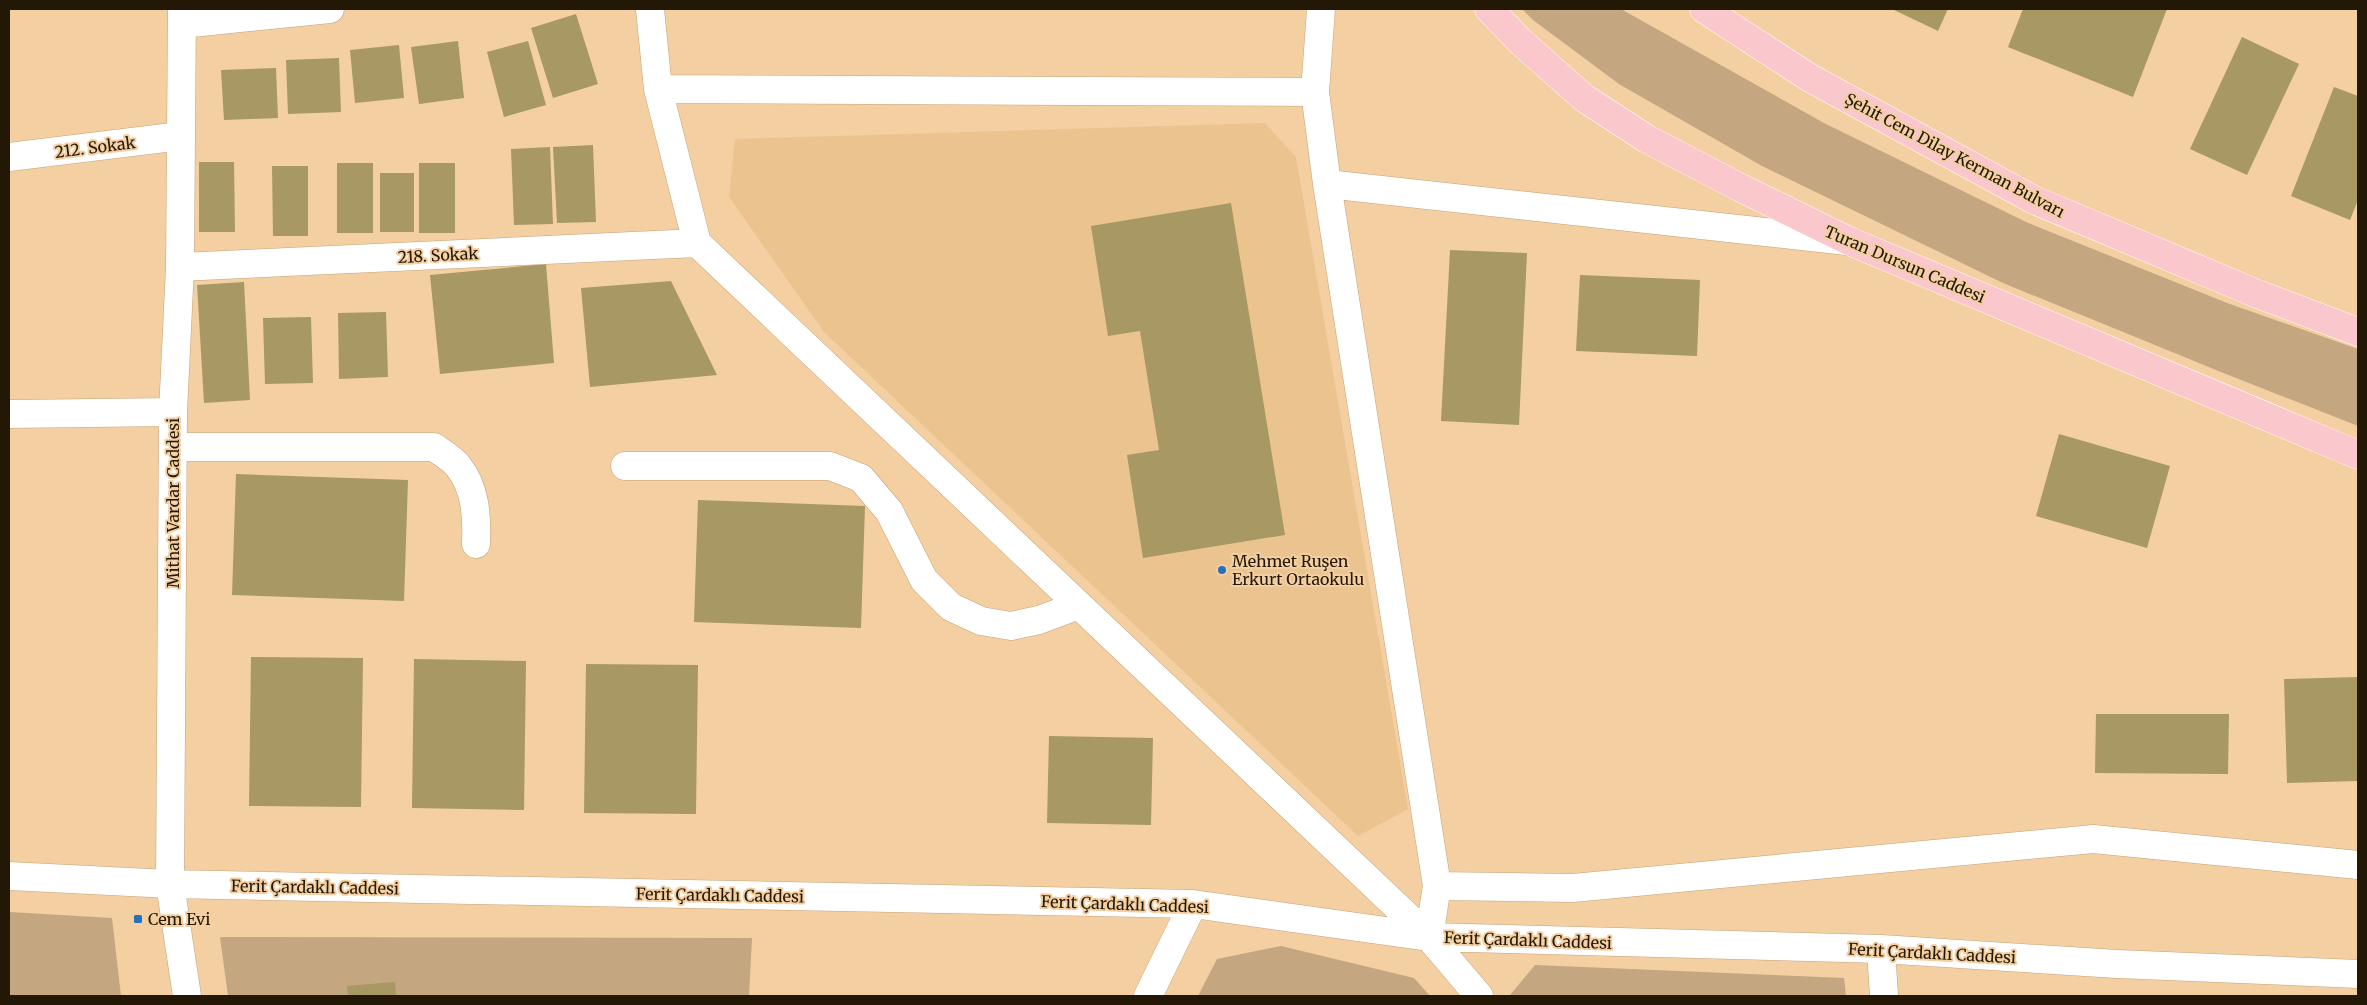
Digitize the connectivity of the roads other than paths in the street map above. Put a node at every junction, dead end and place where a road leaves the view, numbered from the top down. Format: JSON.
{"nodes":[{"id":1,"x":330,"y":9,"type":"edge"},
{"id":2,"x":650,"y":9,"type":"edge"},
{"id":3,"x":1321,"y":9,"type":"edge"},
{"id":4,"x":1489,"y":9,"type":"edge"},
{"id":5,"x":1704,"y":9,"type":"edge"},
{"id":6,"x":182,"y":16,"type":"edge"},
{"id":7,"x":658,"y":89,"type":"junction"},
{"id":8,"x":1316,"y":92,"type":"junction"},
{"id":9,"x":181,"y":136,"type":"junction"},
{"id":10,"x":9,"y":157,"type":"edge"},
{"id":11,"x":1327,"y":184,"type":"junction"},
{"id":12,"x":1849,"y":241,"type":"junction"},
{"id":13,"x":697,"y":243,"type":"junction"},
{"id":14,"x":180,"y":267,"type":"junction"},
{"id":15,"x":2358,"y":332,"type":"edge"},
{"id":16,"x":173,"y":412,"type":"junction"},
{"id":17,"x":9,"y":414,"type":"edge"},
{"id":18,"x":173,"y":447,"type":"junction"},
{"id":19,"x":2358,"y":455,"type":"edge"},
{"id":20,"x":625,"y":466,"type":"dead end"},
{"id":21,"x":476,"y":544,"type":"dead end"},
{"id":22,"x":1079,"y":605,"type":"junction"},
{"id":23,"x":2358,"y":865,"type":"edge"},
{"id":24,"x":9,"y":876,"type":"edge"},
{"id":25,"x":170,"y":884,"type":"junction"},
{"id":26,"x":1436,"y":886,"type":"junction"},
{"id":27,"x":1193,"y":904,"type":"junction"},
{"id":28,"x":1429,"y":937,"type":"junction"},
{"id":29,"x":1881,"y":949,"type":"junction"},
{"id":30,"x":2358,"y":974,"type":"edge"},
{"id":31,"x":187,"y":996,"type":"edge"},
{"id":32,"x":1148,"y":996,"type":"edge"},
{"id":33,"x":1479,"y":996,"type":"edge"},
{"id":34,"x":1884,"y":996,"type":"edge"}],
"edges":[{"from":1,"to":6,"type":"street"},
{"from":2,"to":7,"type":"street"},
{"from":3,"to":8,"type":"street"},
{"from":4,"to":12,"type":"main road","name":"Turan Dursun Caddesi"},
{"from":5,"to":15,"type":"main road","name":"Şehit Cem Dilay Kerman Bulvarı"},
{"from":6,"to":9,"type":"street","name":"Mithat Vardar Caddesi"},
{"from":7,"to":8,"type":"street"},
{"from":7,"to":13,"type":"street"},
{"from":8,"to":11,"type":"street"},
{"from":9,"to":10,"type":"street","name":"212. Sokak"},
{"from":9,"to":14,"type":"street","name":"Mithat Vardar Caddesi"},
{"from":11,"to":12,"type":"street"},
{"from":11,"to":26,"type":"street"},
{"from":12,"to":19,"type":"main road","name":"Turan Dursun Caddesi"},
{"from":13,"to":14,"type":"street","name":"218. Sokak"},
{"from":13,"to":22,"type":"street"},
{"from":14,"to":16,"type":"street","name":"Mithat Vardar Caddesi"},
{"from":16,"to":17,"type":"street"},
{"from":16,"to":18,"type":"street","name":"Mithat Vardar Caddesi"},
{"from":18,"to":21,"type":"street"},
{"from":18,"to":25,"type":"street","name":"Mithat Vardar Caddesi"},
{"from":20,"to":22,"type":"street"},
{"from":22,"to":28,"type":"street"},
{"from":23,"to":26,"type":"street"},
{"from":24,"to":25,"type":"street","name":"Ferit Çardaklı Caddesi"},
{"from":25,"to":27,"type":"street","name":"Ferit Çardaklı Caddesi"},
{"from":25,"to":31,"type":"street","name":"Mithat Vardar Caddesi"},
{"from":26,"to":28,"type":"street"},
{"from":27,"to":28,"type":"street","name":"Ferit Çardaklı Caddesi"},
{"from":27,"to":32,"type":"street"},
{"from":28,"to":29,"type":"street","name":"Ferit Çardaklı Caddesi"},
{"from":28,"to":33,"type":"street"},
{"from":29,"to":30,"type":"street","name":"Ferit Çardaklı Caddesi"},
{"from":29,"to":34,"type":"street"}]}
